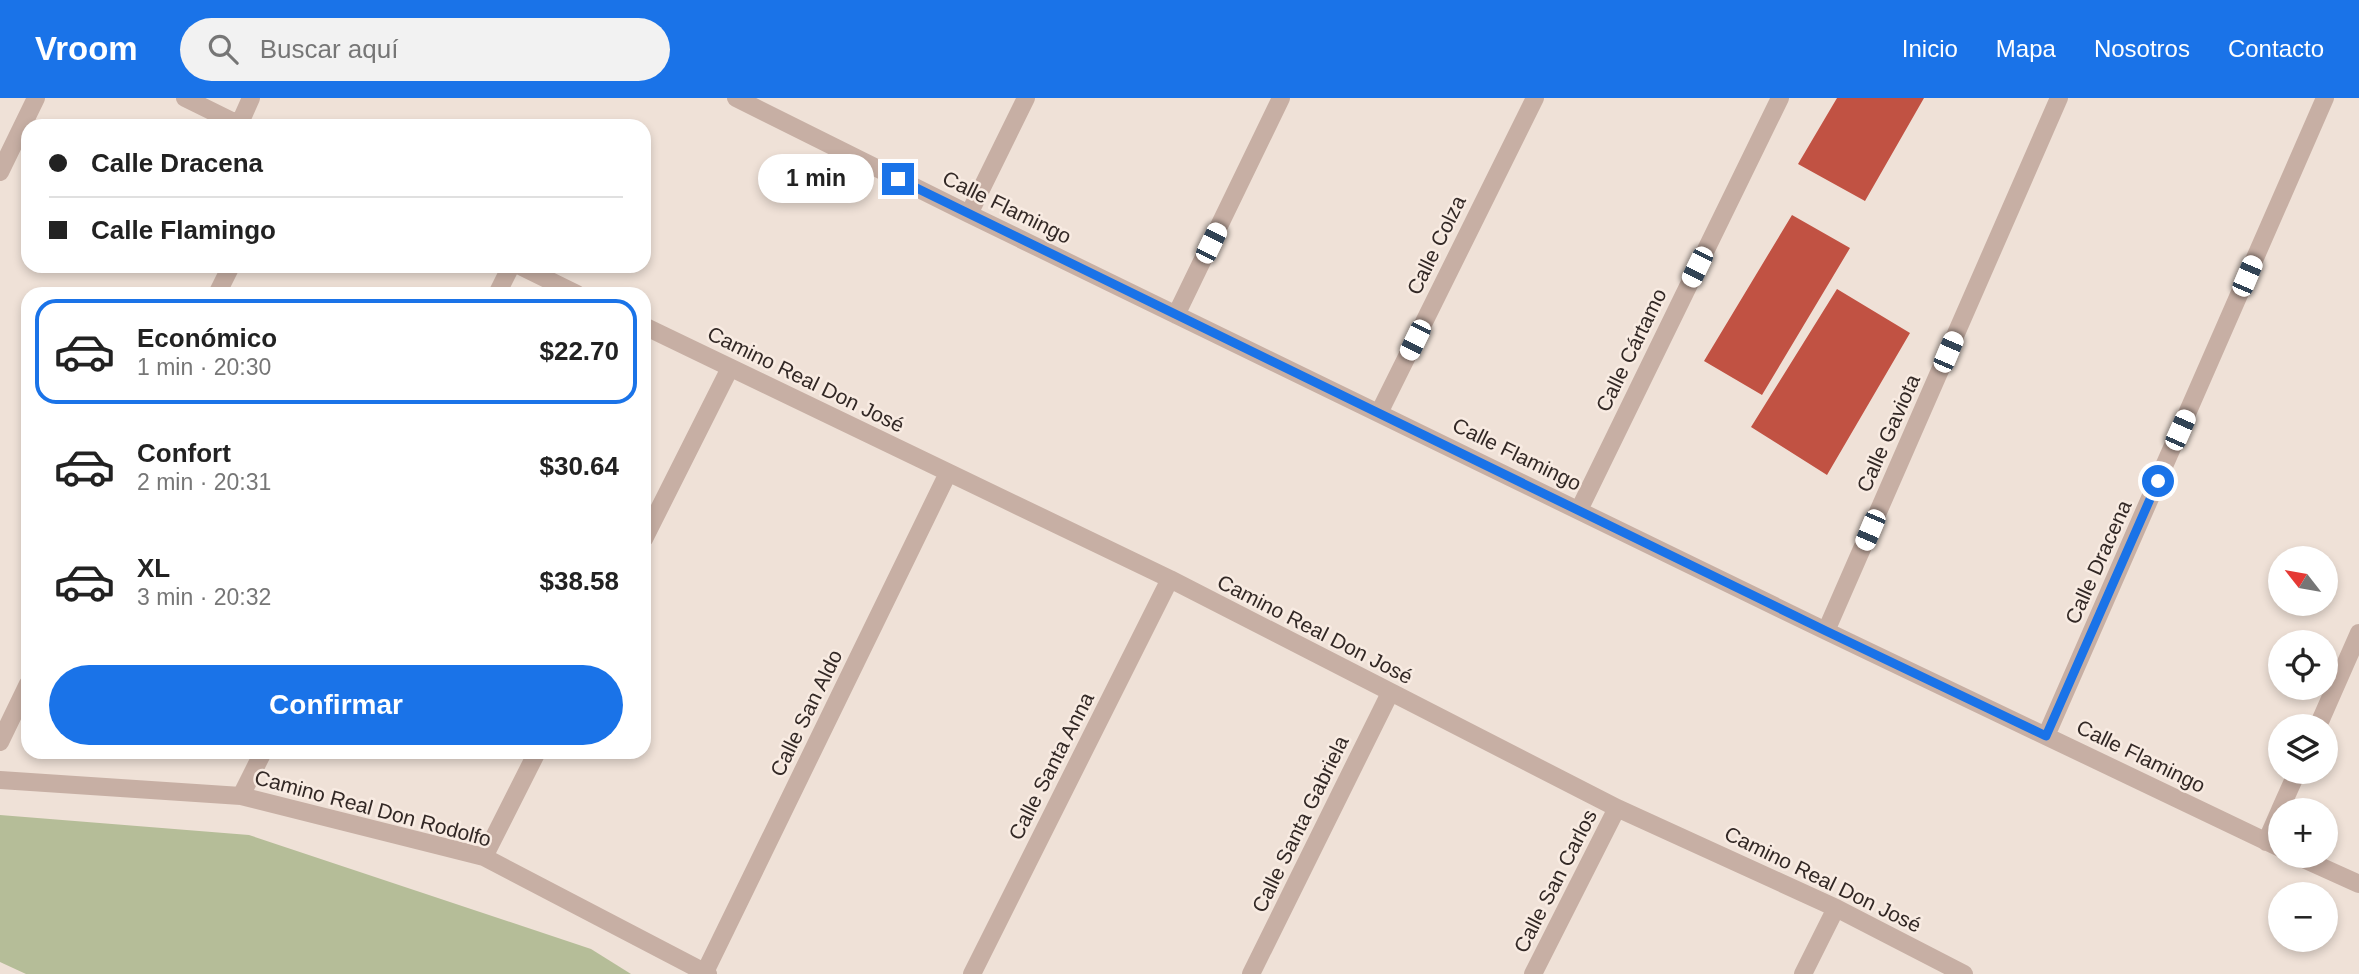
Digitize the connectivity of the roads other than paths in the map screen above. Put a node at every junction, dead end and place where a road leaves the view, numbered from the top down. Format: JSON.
{"nodes":[{"id":1,"x":36,"y":98,"type":"edge"},
{"id":2,"x":185,"y":98,"type":"edge"},
{"id":3,"x":251,"y":98,"type":"edge"},
{"id":4,"x":736,"y":98,"type":"edge"},
{"id":5,"x":1026,"y":98,"type":"edge"},
{"id":6,"x":1281,"y":98,"type":"edge"},
{"id":7,"x":1535,"y":98,"type":"edge"},
{"id":8,"x":1780,"y":98,"type":"edge"},
{"id":9,"x":2059,"y":98,"type":"edge"},
{"id":10,"x":2325,"y":98,"type":"edge"},
{"id":11,"x":761,"y":104,"type":"edge"},
{"id":12,"x":26,"y":119,"type":"edge"},
{"id":13,"x":229,"y":119,"type":"edge"},
{"id":14,"x":243,"y":119,"type":"edge"},
{"id":15,"x":21,"y":129,"type":"edge"},
{"id":16,"x":0,"y":172,"type":"edge"},
{"id":17,"x":969,"y":214,"type":"junction"},
{"id":18,"x":534,"y":273,"type":"edge"},
{"id":19,"x":563,"y":287,"type":"edge"},
{"id":20,"x":1176,"y":315,"type":"junction"},
{"id":21,"x":651,"y":329,"type":"edge"},
{"id":22,"x":730,"y":368,"type":"junction"},
{"id":23,"x":1379,"y":413,"type":"junction"},
{"id":24,"x":948,"y":473,"type":"junction"},
{"id":25,"x":1579,"y":510,"type":"junction"},
{"id":26,"x":651,"y":525,"type":"edge"},
{"id":27,"x":1170,"y":579,"type":"junction"},
{"id":28,"x":1826,"y":631,"type":"junction"},
{"id":29,"x":2359,"y":633,"type":"edge"},
{"id":30,"x":1391,"y":693,"type":"junction"},
{"id":31,"x":21,"y":698,"type":"edge"},
{"id":32,"x":2323,"y":714,"type":"edge"},
{"id":33,"x":2046,"y":736,"type":"junction"},
{"id":34,"x":0,"y":742,"type":"edge"},
{"id":35,"x":260,"y":759,"type":"edge"},
{"id":36,"x":533,"y":759,"type":"edge"},
{"id":37,"x":0,"y":780,"type":"edge"},
{"id":38,"x":241,"y":796,"type":"junction"},
{"id":39,"x":1617,"y":807,"type":"junction"},
{"id":40,"x":2268,"y":843,"type":"edge"},
{"id":41,"x":484,"y":857,"type":"junction"},
{"id":42,"x":2324,"y":868,"type":"edge"},
{"id":43,"x":2359,"y":884,"type":"edge"},
{"id":44,"x":1836,"y":908,"type":"junction"},
{"id":45,"x":706,"y":973,"type":"edge"},
{"id":46,"x":972,"y":974,"type":"edge"},
{"id":47,"x":1251,"y":974,"type":"edge"},
{"id":48,"x":1534,"y":974,"type":"edge"},
{"id":49,"x":1803,"y":974,"type":"edge"},
{"id":50,"x":1964,"y":974,"type":"edge"}],
"edges":[{"from":1,"to":12,"type":"street"},
{"from":2,"to":13,"type":"street"},
{"from":3,"to":14,"type":"street"},
{"from":4,"to":11,"type":"street","name":"Calle Flamingo"},
{"from":5,"to":17,"type":"street"},
{"from":6,"to":20,"type":"street"},
{"from":7,"to":23,"type":"street","name":"Calle Colza"},
{"from":8,"to":25,"type":"street","name":"Calle Cártamo"},
{"from":9,"to":28,"type":"street","name":"Calle Gaviota"},
{"from":10,"to":33,"type":"street","name":"Calle Dracena"},
{"from":11,"to":17,"type":"street","name":"Calle Flamingo"},
{"from":15,"to":16,"type":"street"},
{"from":17,"to":20,"type":"street","name":"Calle Flamingo"},
{"from":18,"to":19,"type":"street"},
{"from":20,"to":23,"type":"street","name":"Calle Flamingo"},
{"from":21,"to":22,"type":"street","name":"Camino Real Don José"},
{"from":22,"to":24,"type":"street","name":"Camino Real Don José"},
{"from":22,"to":26,"type":"street"},
{"from":23,"to":25,"type":"street","name":"Calle Flamingo"},
{"from":24,"to":27,"type":"street","name":"Camino Real Don José"},
{"from":24,"to":45,"type":"street","name":"Calle San Aldo"},
{"from":25,"to":28,"type":"street","name":"Calle Flamingo"},
{"from":27,"to":30,"type":"street","name":"Camino Real Don José"},
{"from":27,"to":46,"type":"street","name":"Calle Santa Anna"},
{"from":28,"to":33,"type":"street","name":"Calle Flamingo"},
{"from":29,"to":32,"type":"street"},
{"from":30,"to":39,"type":"street","name":"Camino Real Don José"},
{"from":30,"to":47,"type":"street","name":"Calle Santa Gabriela"},
{"from":31,"to":34,"type":"street"},
{"from":33,"to":40,"type":"street","name":"Calle Flamingo"},
{"from":35,"to":38,"type":"street"},
{"from":36,"to":41,"type":"street"},
{"from":37,"to":38,"type":"street","name":"Camino Real Don Rodolfo"},
{"from":38,"to":41,"type":"street","name":"Camino Real Don Rodolfo"},
{"from":39,"to":44,"type":"street","name":"Camino Real Don José"},
{"from":39,"to":48,"type":"street","name":"Calle San Carlos"},
{"from":41,"to":45,"type":"street","name":"Camino Real Don Rodolfo"},
{"from":42,"to":43,"type":"street"},
{"from":44,"to":49,"type":"street"},
{"from":44,"to":50,"type":"street","name":"Camino Real Don José"}]}
